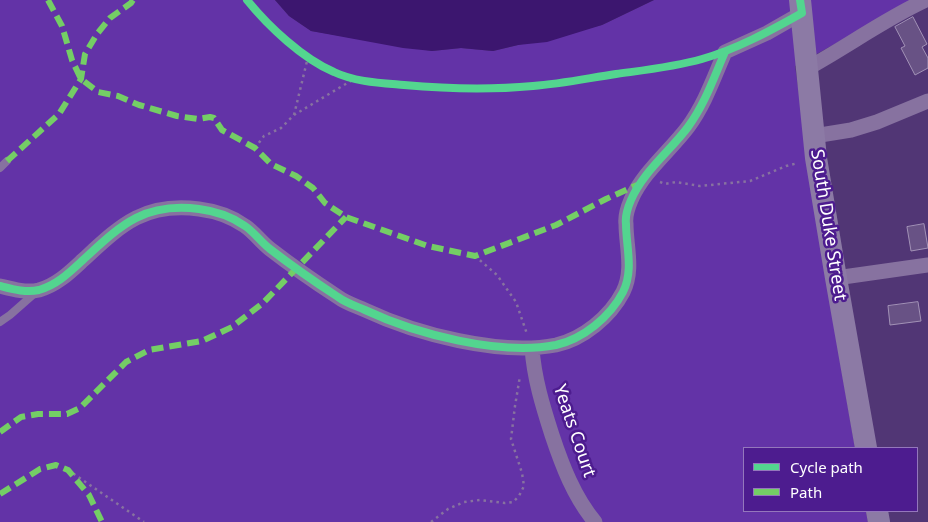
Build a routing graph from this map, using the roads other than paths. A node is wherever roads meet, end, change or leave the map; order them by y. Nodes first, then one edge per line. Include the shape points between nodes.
1 (926, 0) edge
2 (801, 7) edge
3 (808, 68) junction
4 (928, 101) edge
5 (815, 147) junction
6 (6, 161) dead end
7 (0, 168) edge
8 (928, 265) edge
9 (836, 278) junction
10 (0, 286) edge
11 (37, 290) junction
12 (0, 322) edge
13 (532, 348) junction
14 (866, 447) edge
15 (594, 522) edge

1 - 3 street
2 - 3 main road, South Duke Street
2 - 13 street via 767,33 725,52 701,108 640,184 630,201 625,221 630,257 625,288 617,302 582,334 558,344
3 - 5 main road, South Duke Street
4 - 5 street
5 - 9 main road, South Duke Street
6 - 7 lane
8 - 9 street
9 - 14 main road, South Duke Street
10 - 11 street
11 - 12 lane
11 - 13 street via 68,275 127,222 161,209 200,209 219,213 245,226 296,269 341,299 382,318 433,335 472,343
13 - 15 street, Yeats Court via 538,387 560,459 577,496

